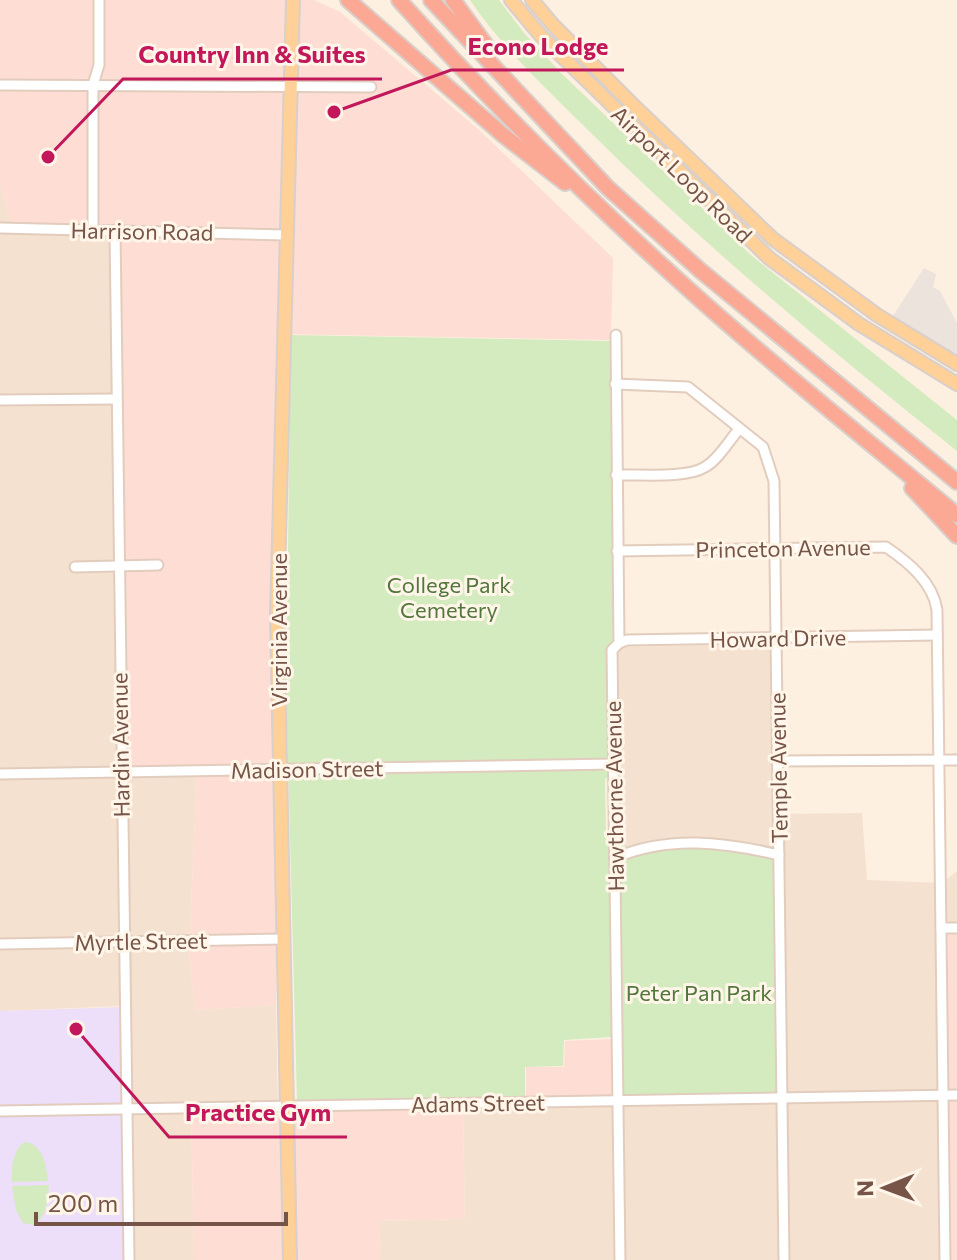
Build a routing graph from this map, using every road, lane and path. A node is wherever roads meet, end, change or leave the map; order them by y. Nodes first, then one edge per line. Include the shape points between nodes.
1 (99, 0) edge
2 (293, 0) edge
3 (348, 0) edge
4 (399, 0) edge
5 (431, 0) edge
6 (453, 0) edge
7 (511, 0) edge
8 (532, 0) edge
9 (0, 85) edge
10 (93, 85) junction
11 (289, 86) junction
12 (371, 87) dead end
13 (608, 188) junction
14 (590, 199) junction
15 (0, 228) edge
16 (93, 230) junction
17 (115, 230) junction
18 (285, 235) junction
19 (616, 335) dead end
20 (957, 364) edge
21 (615, 384) junction
22 (957, 384) edge
23 (116, 399) junction
24 (0, 400) edge
25 (739, 429) junction
26 (898, 468) junction
27 (616, 475) junction
28 (957, 482) edge
29 (957, 515) edge
30 (957, 536) edge
31 (776, 547) junction
32 (617, 551) junction
33 (158, 565) dead end
34 (118, 566) junction
35 (75, 567) dead end
36 (937, 635) junction
37 (776, 638) junction
38 (619, 643) junction
39 (939, 760) junction
40 (957, 760) edge
41 (778, 761) junction
42 (613, 764) junction
43 (279, 769) junction
44 (120, 772) junction
45 (0, 774) edge
46 (779, 855) junction
47 (615, 858) junction
48 (941, 928) junction
49 (957, 928) edge
50 (283, 939) junction
51 (123, 942) junction
52 (0, 944) edge
53 (943, 1095) junction
54 (957, 1095) edge
55 (782, 1098) junction
56 (618, 1100) junction
57 (287, 1107) junction
58 (126, 1109) junction
59 (0, 1111) edge
60 (129, 1260) edge
61 (290, 1260) edge
62 (620, 1260) edge
63 (784, 1260) edge
64 (945, 1260) edge

1 - 10 street via 99,65
2 - 11 main road, Virginia Avenue
3 - 14 highway via 503,135
4 - 14 highway
5 - 13 highway
6 - 13 highway via 513,79 595,162
7 - 22 main road, Airport Loop Road via 541,36 769,258 868,330
8 - 20 main road, Airport Loop Road via 773,239 877,315
9 - 10 street
10 - 11 street
10 - 16 street
11 - 12 street
11 - 18 main road, Virginia Avenue
13 - 28 highway
14 - 26 highway
15 - 16 street, Harrison Road
16 - 17 street, Harrison Road
17 - 18 street, Harrison Road
17 - 23 street, Hardin Avenue
18 - 43 main road, Virginia Avenue
19 - 21 street, Hawthorne Avenue
21 - 25 street, Temple Avenue via 688,387
21 - 27 street, Hawthorne Avenue
23 - 24 street
23 - 34 street, Hardin Avenue
25 - 27 street via 701,469
25 - 31 street, Temple Avenue via 763,447 771,467
26 - 29 highway
26 - 30 highway
27 - 32 street, Hawthorne Avenue
31 - 32 street, Princeton Avenue
31 - 36 street, Princeton Avenue via 886,547 931,588
31 - 37 street, Temple Avenue
32 - 38 street, Hawthorne Avenue
33 - 34 street
34 - 35 street
34 - 44 street, Hardin Avenue
36 - 37 street, Howard Drive
36 - 39 street, Princeton Avenue
37 - 38 street, Howard Drive
37 - 41 street, Temple Avenue
38 - 42 street, Hawthorne Avenue via 612,650
39 - 40 street
39 - 41 street
39 - 48 street, Princeton Avenue
41 - 46 street, Temple Avenue
42 - 43 street, Madison Street
42 - 47 street, Hawthorne Avenue
43 - 44 street, Madison Street
43 - 50 main road, Virginia Avenue
44 - 45 street, Madison Street
44 - 51 street, Hardin Avenue
46 - 47 street via 700,842 650,846
46 - 55 street, Temple Avenue
47 - 56 street, Hawthorne Avenue
48 - 49 street
48 - 53 street, Princeton Avenue
50 - 51 street, Myrtle Street
50 - 57 main road, Virginia Avenue
51 - 52 street, Myrtle Street
51 - 58 street, Hardin Avenue
53 - 54 street, Adams Street
53 - 55 street, Adams Street
53 - 64 street, Princeton Avenue
55 - 56 street, Adams Street
55 - 63 street, Temple Avenue
56 - 57 street, Adams Street
56 - 62 street, Hawthorne Avenue
57 - 58 street, Adams Street
57 - 61 main road, Virginia Avenue
58 - 59 street, Adams Street
58 - 60 street, Hardin Avenue

